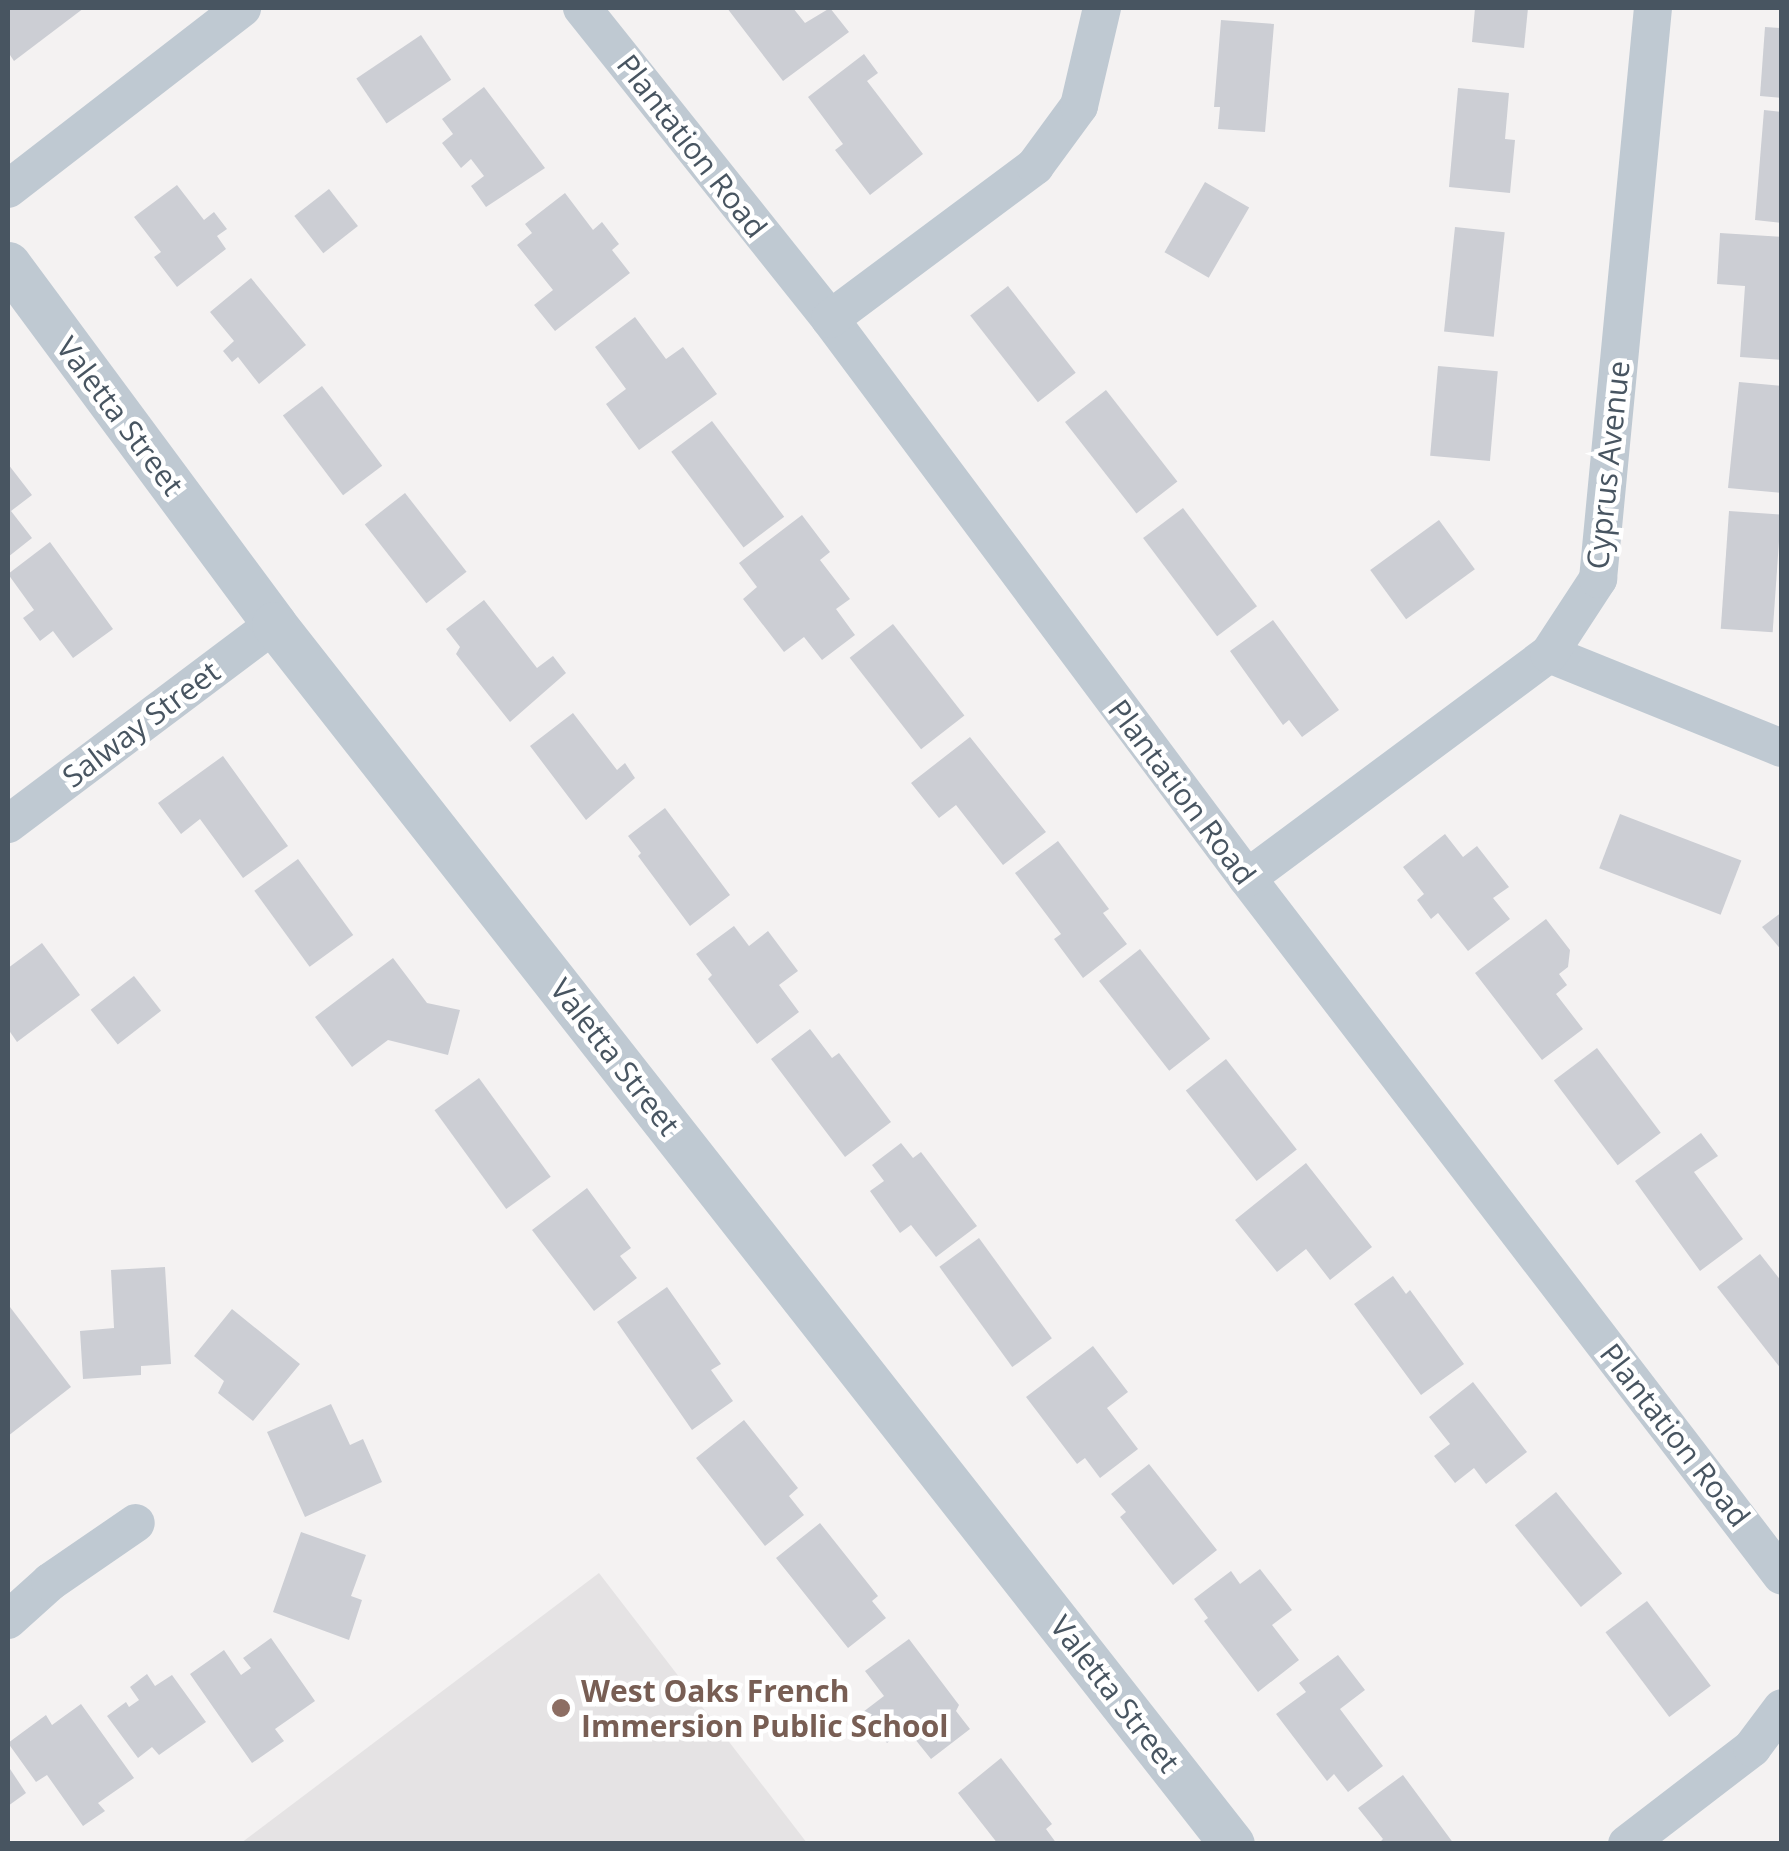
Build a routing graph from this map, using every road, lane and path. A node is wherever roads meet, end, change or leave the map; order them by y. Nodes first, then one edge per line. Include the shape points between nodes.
1 (242, 8) edge
2 (582, 8) edge
3 (1102, 8) edge
4 (1654, 8) edge
5 (8, 189) edge
6 (8, 264) edge
7 (830, 319) junction
8 (274, 624) junction
9 (1550, 654) junction
10 (1782, 748) edge
11 (8, 824) edge
12 (1247, 878) junction
13 (136, 1523) dead end
14 (1782, 1576) edge
15 (8, 1620) edge
16 (1782, 1708) edge
17 (1232, 1844) edge
18 (1627, 1844) edge

1 - 5 street
2 - 7 street, Plantation Road
3 - 7 street via 1079,106 1036,166
4 - 9 street, Cyprus Avenue via 1598,579
6 - 8 street, Valetta Street
7 - 12 street, Plantation Road
8 - 11 street, Salway Street
8 - 17 street, Valetta Street
9 - 10 street
9 - 12 street, Cyprus Avenue
12 - 14 street, Plantation Road
13 - 15 street
16 - 18 street via 1752,1748

